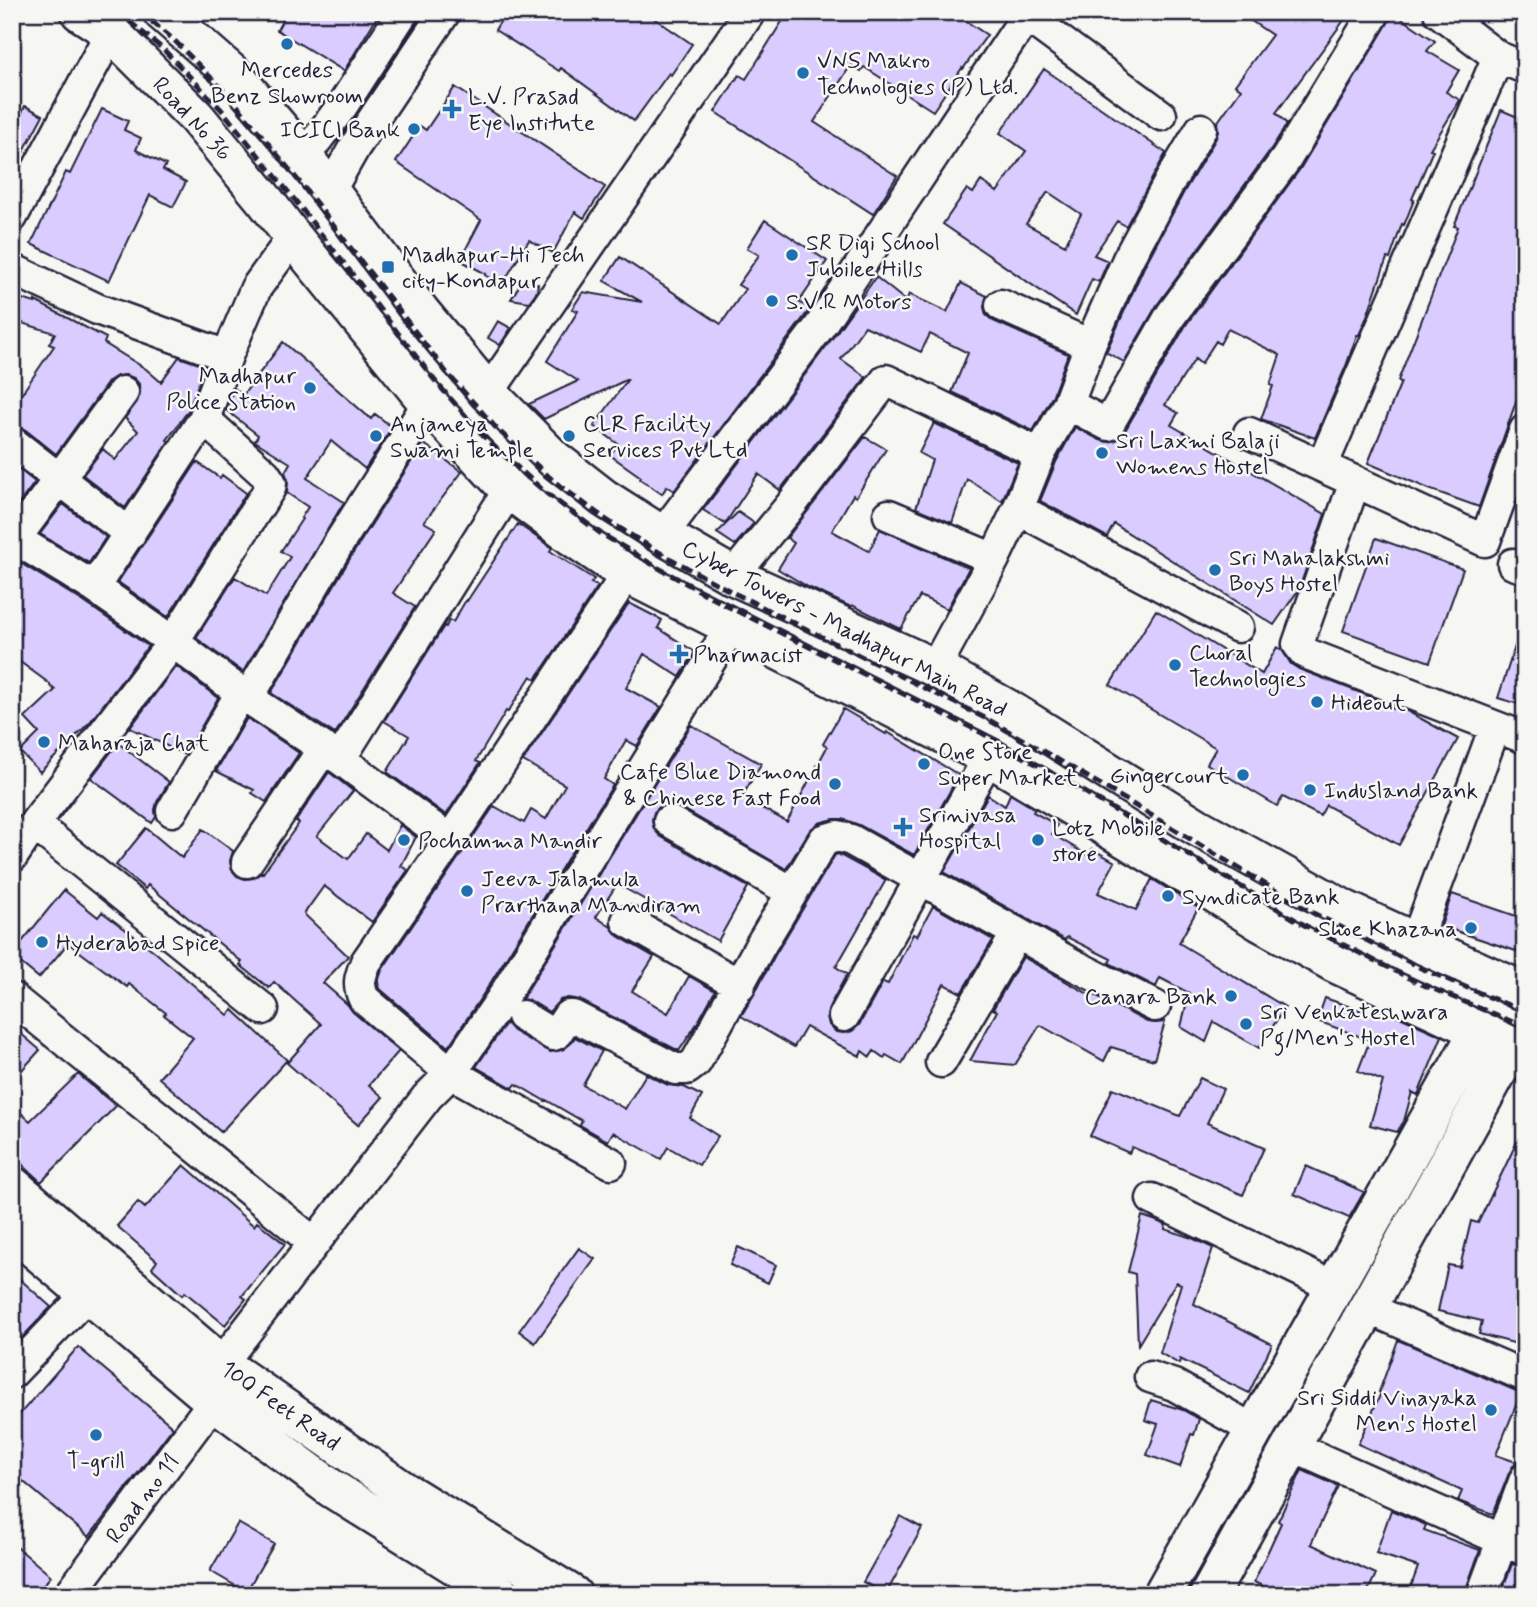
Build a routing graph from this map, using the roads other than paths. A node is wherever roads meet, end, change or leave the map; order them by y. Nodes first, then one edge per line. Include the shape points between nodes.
1 (80, 12) edge
2 (162, 12) edge
3 (403, 12) edge
4 (444, 12) edge
5 (750, 12) edge
6 (1375, 12) edge
7 (1025, 13) edge
8 (1448, 19) edge
9 (111, 32) junction
10 (1511, 62) edge
11 (351, 93) junction
12 (379, 111) junction
13 (1161, 116) dead end
14 (1201, 129) dead end
15 (304, 157) junction
16 (329, 192) junction
17 (12, 217) edge
18 (293, 237) junction
19 (12, 269) edge
20 (1001, 305) dead end
21 (1090, 345) junction
22 (227, 356) junction
23 (123, 392) dead end
24 (488, 393) junction
25 (428, 403) junction
26 (1068, 404) junction
27 (204, 419) junction
28 (1525, 430) edge
29 (1249, 433) dead end
30 (12, 442) edge
31 (1041, 454) junction
32 (1322, 466) junction
33 (59, 479) junction
34 (1355, 481) junction
35 (509, 490) junction
36 (1018, 509) junction
37 (889, 515) dead end
38 (130, 534) junction
39 (662, 535) junction
40 (14, 538) edge
41 (994, 559) junction
42 (627, 574) junction
43 (733, 576) junction
44 (94, 587) junction
45 (731, 627) junction
46 (1238, 627) dead end
47 (173, 642) junction
48 (935, 668) junction
49 (244, 695) junction
50 (1495, 727) junction
51 (1525, 738) edge
52 (332, 753) junction
53 (989, 757) junction
54 (172, 811) dead end
55 (669, 821) dead end
56 (34, 824) junction
57 (450, 840) junction
58 (12, 857) edge
59 (247, 862) dead end
60 (922, 879) junction
61 (792, 892) junction
62 (627, 921) dead end
63 (1017, 933) junction
64 (1416, 941) junction
65 (740, 985) junction
66 (1525, 992) edge
67 (12, 998) edge
68 (1155, 1006) dead end
69 (263, 1009) dead end
70 (522, 1016) dead end
71 (844, 1016) dead end
72 (1479, 1030) junction
73 (1519, 1048) edge
74 (941, 1062) dead end
75 (450, 1073) junction
76 (611, 1163) dead end
77 (12, 1185) edge
78 (1152, 1199) dead end
79 (12, 1230) edge
80 (313, 1242) junction
81 (1334, 1287) junction
82 (88, 1295) junction
83 (1367, 1308) junction
84 (221, 1364) junction
85 (12, 1373) edge
86 (1524, 1374) edge
87 (1150, 1377) dead end
88 (214, 1401) junction
89 (1255, 1430) junction
90 (1291, 1446) junction
91 (1525, 1479) edge
92 (1513, 1545) edge
93 (485, 1590) edge
94 (1219, 1592) edge
95 (69, 1595) edge
96 (573, 1595) edge
97 (1162, 1595) edge
98 (1482, 1595) edge

1 - 9 main road, Road No 36
2 - 15 main road via 234,75
3 - 11 street
4 - 12 street
5 - 24 street
6 - 26 street via 1286,159 1171,315 1108,425
7 - 13 street
7 - 39 street via 820,326
8 - 10 street
9 - 17 street
9 - 18 main road, Road No 36 via 196,117
10 - 32 street
11 - 12 street
11 - 15 street
12 - 16 street
14 - 21 street via 1128,259
15 - 16 main road, Cyber Towers - Madhapur Main Road
16 - 24 main road, Cyber Towers - Madhapur Main Road
18 - 22 street via 256,288
18 - 25 main road
19 - 22 street via 97,309
20 - 21 street
21 - 26 street
22 - 27 street
23 - 33 street
24 - 39 main road, Cyber Towers - Madhapur Main Road via 554,458 604,498
25 - 35 main road
25 - 49 street
26 - 31 street
27 - 38 street
27 - 47 street via 271,483
28 - 34 street via 1485,541
29 - 32 street
30 - 33 street
31 - 36 street
31 - 43 street via 886,380
32 - 34 street
33 - 38 street
33 - 40 street
34 - 50 street via 1298,644 1306,653
35 - 42 main road
35 - 52 street
36 - 41 street
36 - 46 street
37 - 41 street
38 - 44 street
39 - 43 main road, Cyber Towers - Madhapur Main Road
40 - 44 street
41 - 48 street
42 - 45 main road
42 - 57 street
43 - 48 main road, Cyber Towers - Madhapur Main Road
44 - 47 street
45 - 53 main road
45 - 75 street via 501,1000
47 - 49 street
47 - 56 street
48 - 64 main road, Cyber Towers - Madhapur Main Road via 1198,827 1344,909
49 - 52 street
49 - 54 street
50 - 51 street
50 - 64 street
52 - 57 street
52 - 59 street
53 - 60 street
53 - 72 main road via 1260,922 1336,964
55 - 61 street
56 - 58 street
56 - 69 street
57 - 75 street via 366,962 359,981 363,999
60 - 61 street via 838,836 824,840
60 - 63 street
60 - 71 street
61 - 65 street
62 - 65 street
63 - 68 street
63 - 74 street
64 - 66 main road, Cyber Towers - Madhapur Main Road
65 - 70 street via 687,1069 675,1069 573,1016 552,1035
67 - 80 street
72 - 73 main road
72 - 81 main road
73 - 83 main road
75 - 76 street
75 - 80 street
77 - 84 main road, 100 Feet Road
78 - 81 street
79 - 82 main road, 100 Feet Road
80 - 84 street
81 - 89 main road
82 - 85 street
82 - 88 main road, 100 Feet Road
83 - 86 street
83 - 90 main road
84 - 96 main road, 100 Feet Road via 404,1491
87 - 89 street via 1174,1385
88 - 93 main road, 100 Feet Road via 331,1489
88 - 95 street, Road no 11
89 - 97 main road
90 - 92 street
90 - 94 main road
91 - 92 street
92 - 98 street

